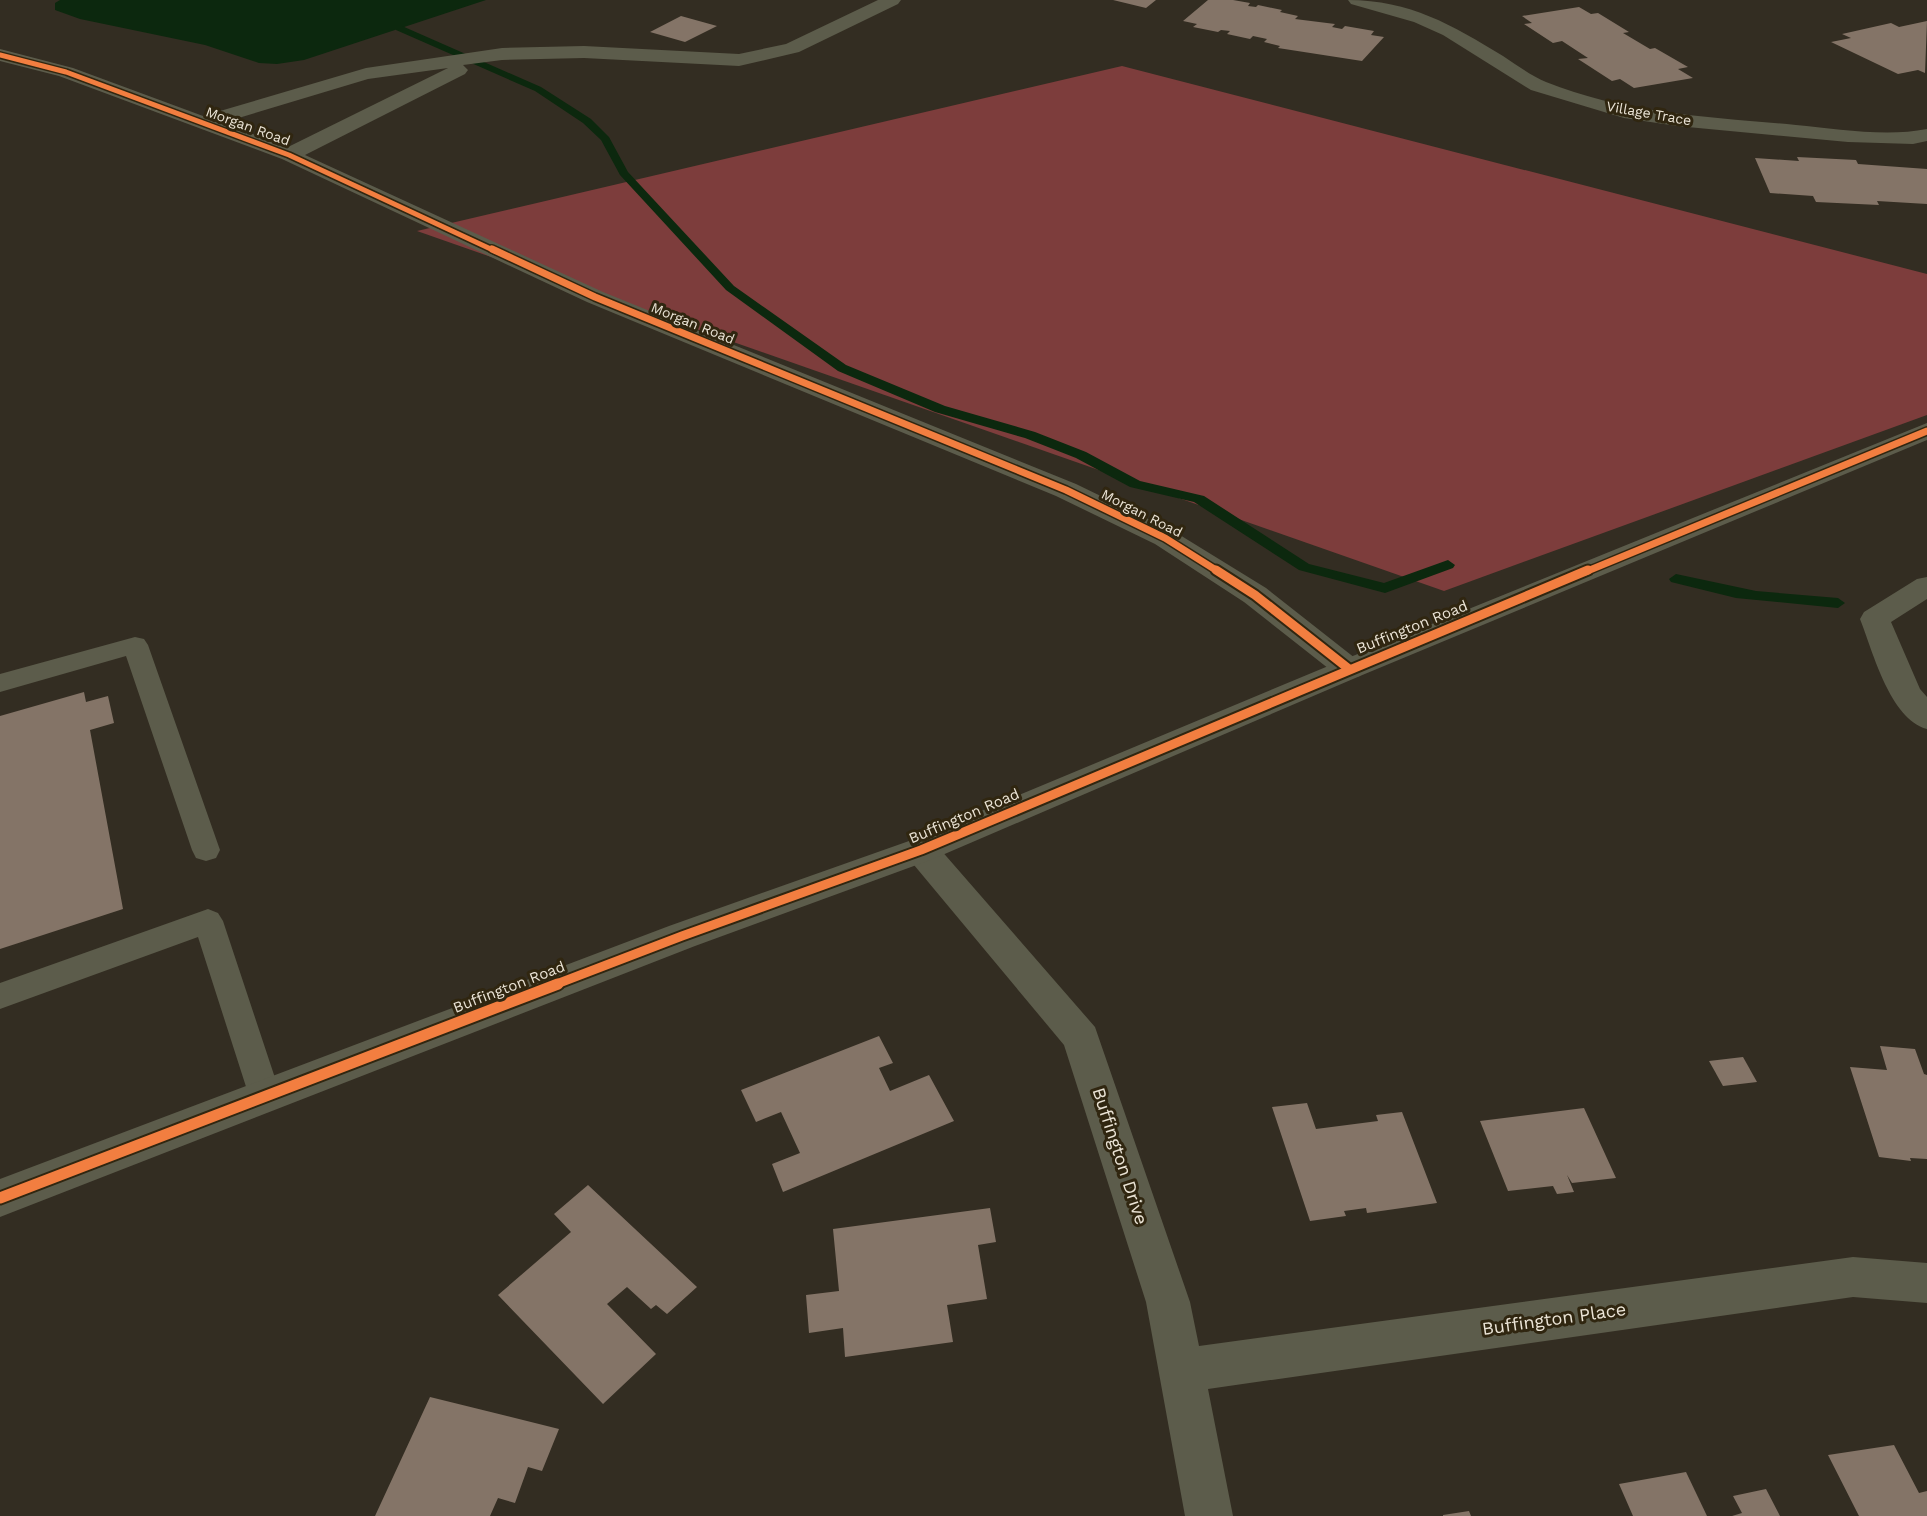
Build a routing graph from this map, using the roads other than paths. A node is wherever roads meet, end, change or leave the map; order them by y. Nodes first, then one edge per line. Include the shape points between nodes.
1 (892, 0) edge
2 (1357, 0) edge
3 (502, 54) junction
4 (0, 55) edge
5 (201, 123) junction
6 (1927, 135) edge
7 (289, 155) junction
8 (1927, 431) edge
9 (1927, 586) edge
10 (1349, 669) junction
11 (0, 683) edge
12 (1927, 718) edge
13 (206, 850) dead end
14 (921, 850) junction
15 (0, 996) edge
16 (266, 1096) junction
17 (0, 1198) edge
18 (1927, 1284) edge
19 (1181, 1371) junction
20 (1209, 1516) edge

1 - 3 street via 792,48 739,60 584,52
2 - 6 street, Village Trace via 1420,18 1449,31 1538,86 1624,112 1848,136
3 - 5 street via 366,74
3 - 7 street via 445,76
4 - 5 street, Morgan Road via 66,72
5 - 7 street, Morgan Road
7 - 10 street, Morgan Road via 596,297 1066,490 1165,538 1255,595
8 - 10 street, Buffington Road
9 - 12 street via 1875,619 1906,694
10 - 14 street, Buffington Road
11 - 13 lane via 135,645
14 - 16 street, Buffington Road via 682,936
14 - 19 street, Buffington Drive via 1082,1038 1168,1302
15 - 16 lane via 208,921
16 - 17 street, Buffington Road
18 - 19 street, Buffington Place via 1853,1277
19 - 20 street, Buffington Drive

